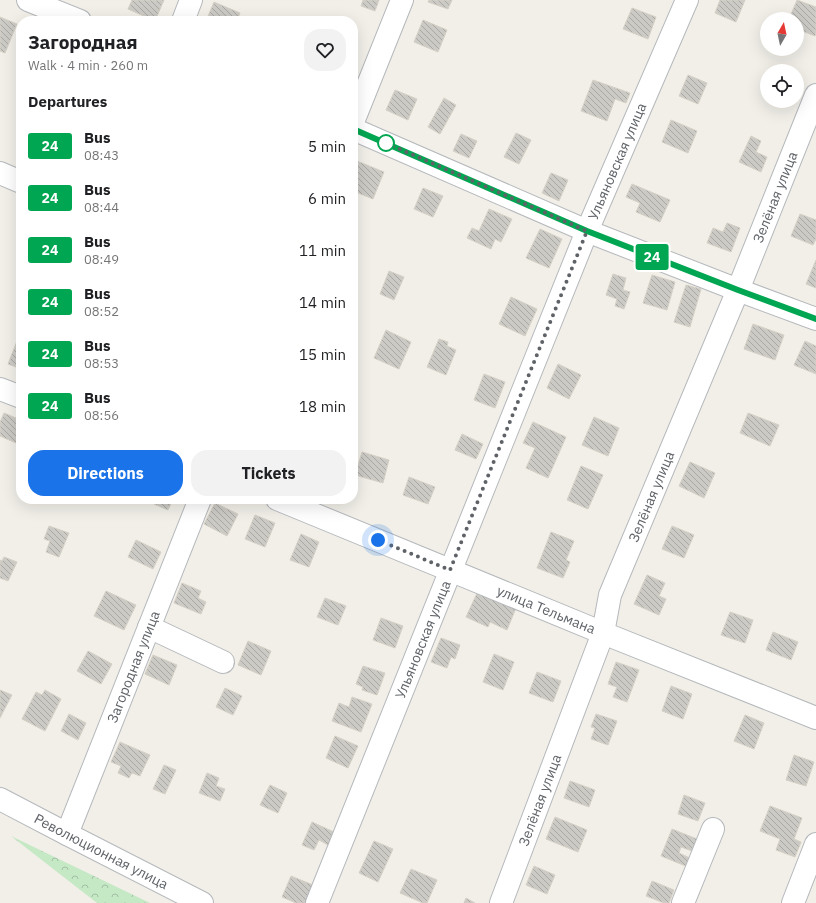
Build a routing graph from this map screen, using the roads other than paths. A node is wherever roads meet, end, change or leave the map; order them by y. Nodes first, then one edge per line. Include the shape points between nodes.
1 (28, 0) edge
2 (191, 0) edge
3 (402, 0) edge
4 (687, 0) edge
5 (68, 16) edge
6 (185, 16) edge
7 (816, 95) edge
8 (358, 110) edge
9 (358, 131) edge
10 (0, 174) edge
11 (16, 180) edge
12 (587, 231) junction
13 (738, 290) junction
14 (816, 319) edge
15 (0, 389) edge
16 (16, 395) edge
17 (198, 504) edge
18 (289, 504) edge
19 (450, 570) junction
20 (149, 627) junction
21 (603, 633) junction
22 (223, 662) dead end
23 (816, 718) edge
24 (0, 799) edge
25 (713, 829) dead end
26 (66, 834) junction
27 (816, 844) edge
28 (202, 903) edge
29 (317, 903) edge
30 (501, 903) edge
31 (683, 903) edge
32 (793, 903) edge

1 - 5 street
2 - 6 street
3 - 8 street
4 - 12 street, Ульяновская улица
7 - 13 street, Зелёная улица
9 - 12 street
10 - 11 street
12 - 13 street
12 - 19 street, Ульяновская улица
13 - 14 street
13 - 21 street, Зелёная улица via 610,595
15 - 16 street
17 - 20 street, Загородная улица
18 - 19 street, улица Тельмана
19 - 21 street, улица Тельмана
19 - 29 street, Ульяновская улица
20 - 22 street
20 - 26 street, Загородная улица
21 - 23 street, улица Тельмана
21 - 30 street, Зелёная улица
24 - 26 street, Революционная улица
25 - 31 street
26 - 28 street, Революционная улица
27 - 32 street

